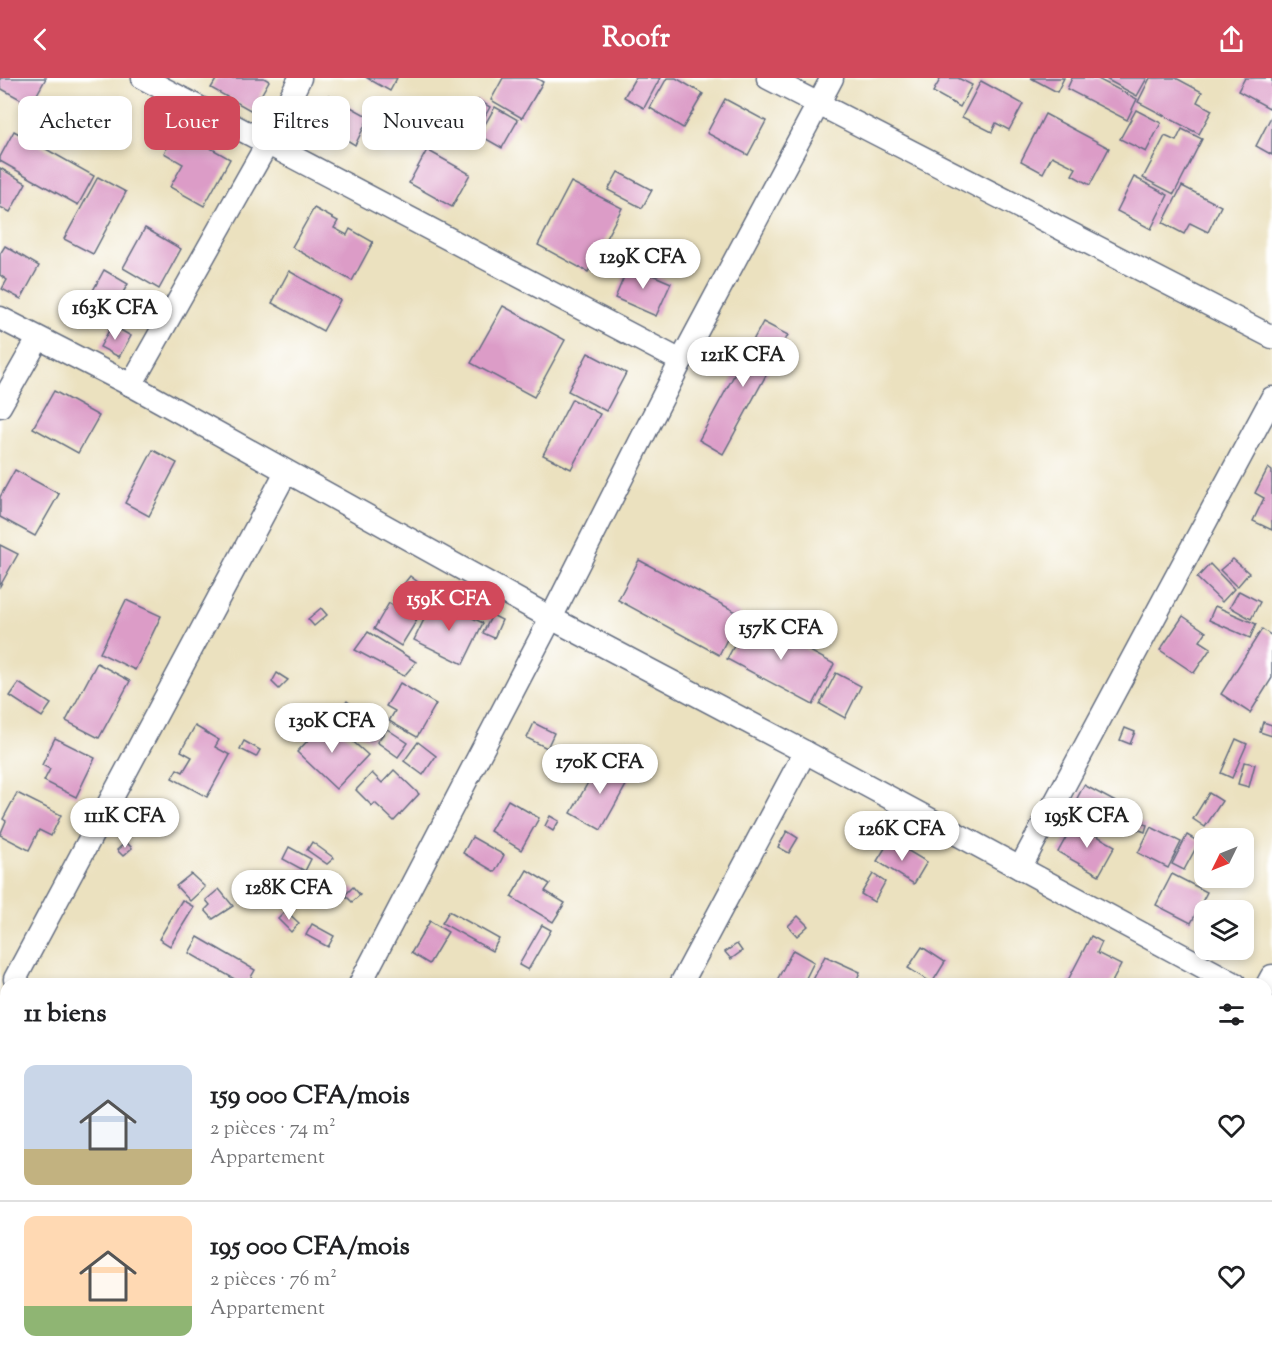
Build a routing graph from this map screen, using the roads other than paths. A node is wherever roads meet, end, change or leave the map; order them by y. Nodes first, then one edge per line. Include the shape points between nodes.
1 (143, 78) edge
2 (300, 78) edge
3 (768, 78) edge
4 (832, 78) edge
5 (291, 96) edge
6 (817, 103) junction
7 (252, 136) edge
8 (264, 150) edge
9 (278, 150) edge
10 (0, 318) edge
11 (1272, 338) edge
12 (38, 339) junction
13 (681, 361) junction
14 (131, 386) junction
15 (1272, 398) edge
16 (0, 406) edge
17 (286, 472) junction
18 (551, 618) junction
19 (805, 752) junction
20 (1020, 868) junction
21 (13, 978) edge
22 (363, 978) edge
23 (684, 978) edge
24 (1224, 978) edge

1 - 7 street
2 - 5 street
3 - 6 street
4 - 6 street
6 - 11 street
6 - 13 street
8 - 14 street
9 - 13 street
10 - 12 street
12 - 14 street
12 - 16 street
13 - 18 street
14 - 17 street
15 - 20 street
17 - 18 street
17 - 21 street
18 - 19 street
18 - 22 street
19 - 20 street
19 - 23 street
20 - 24 street

